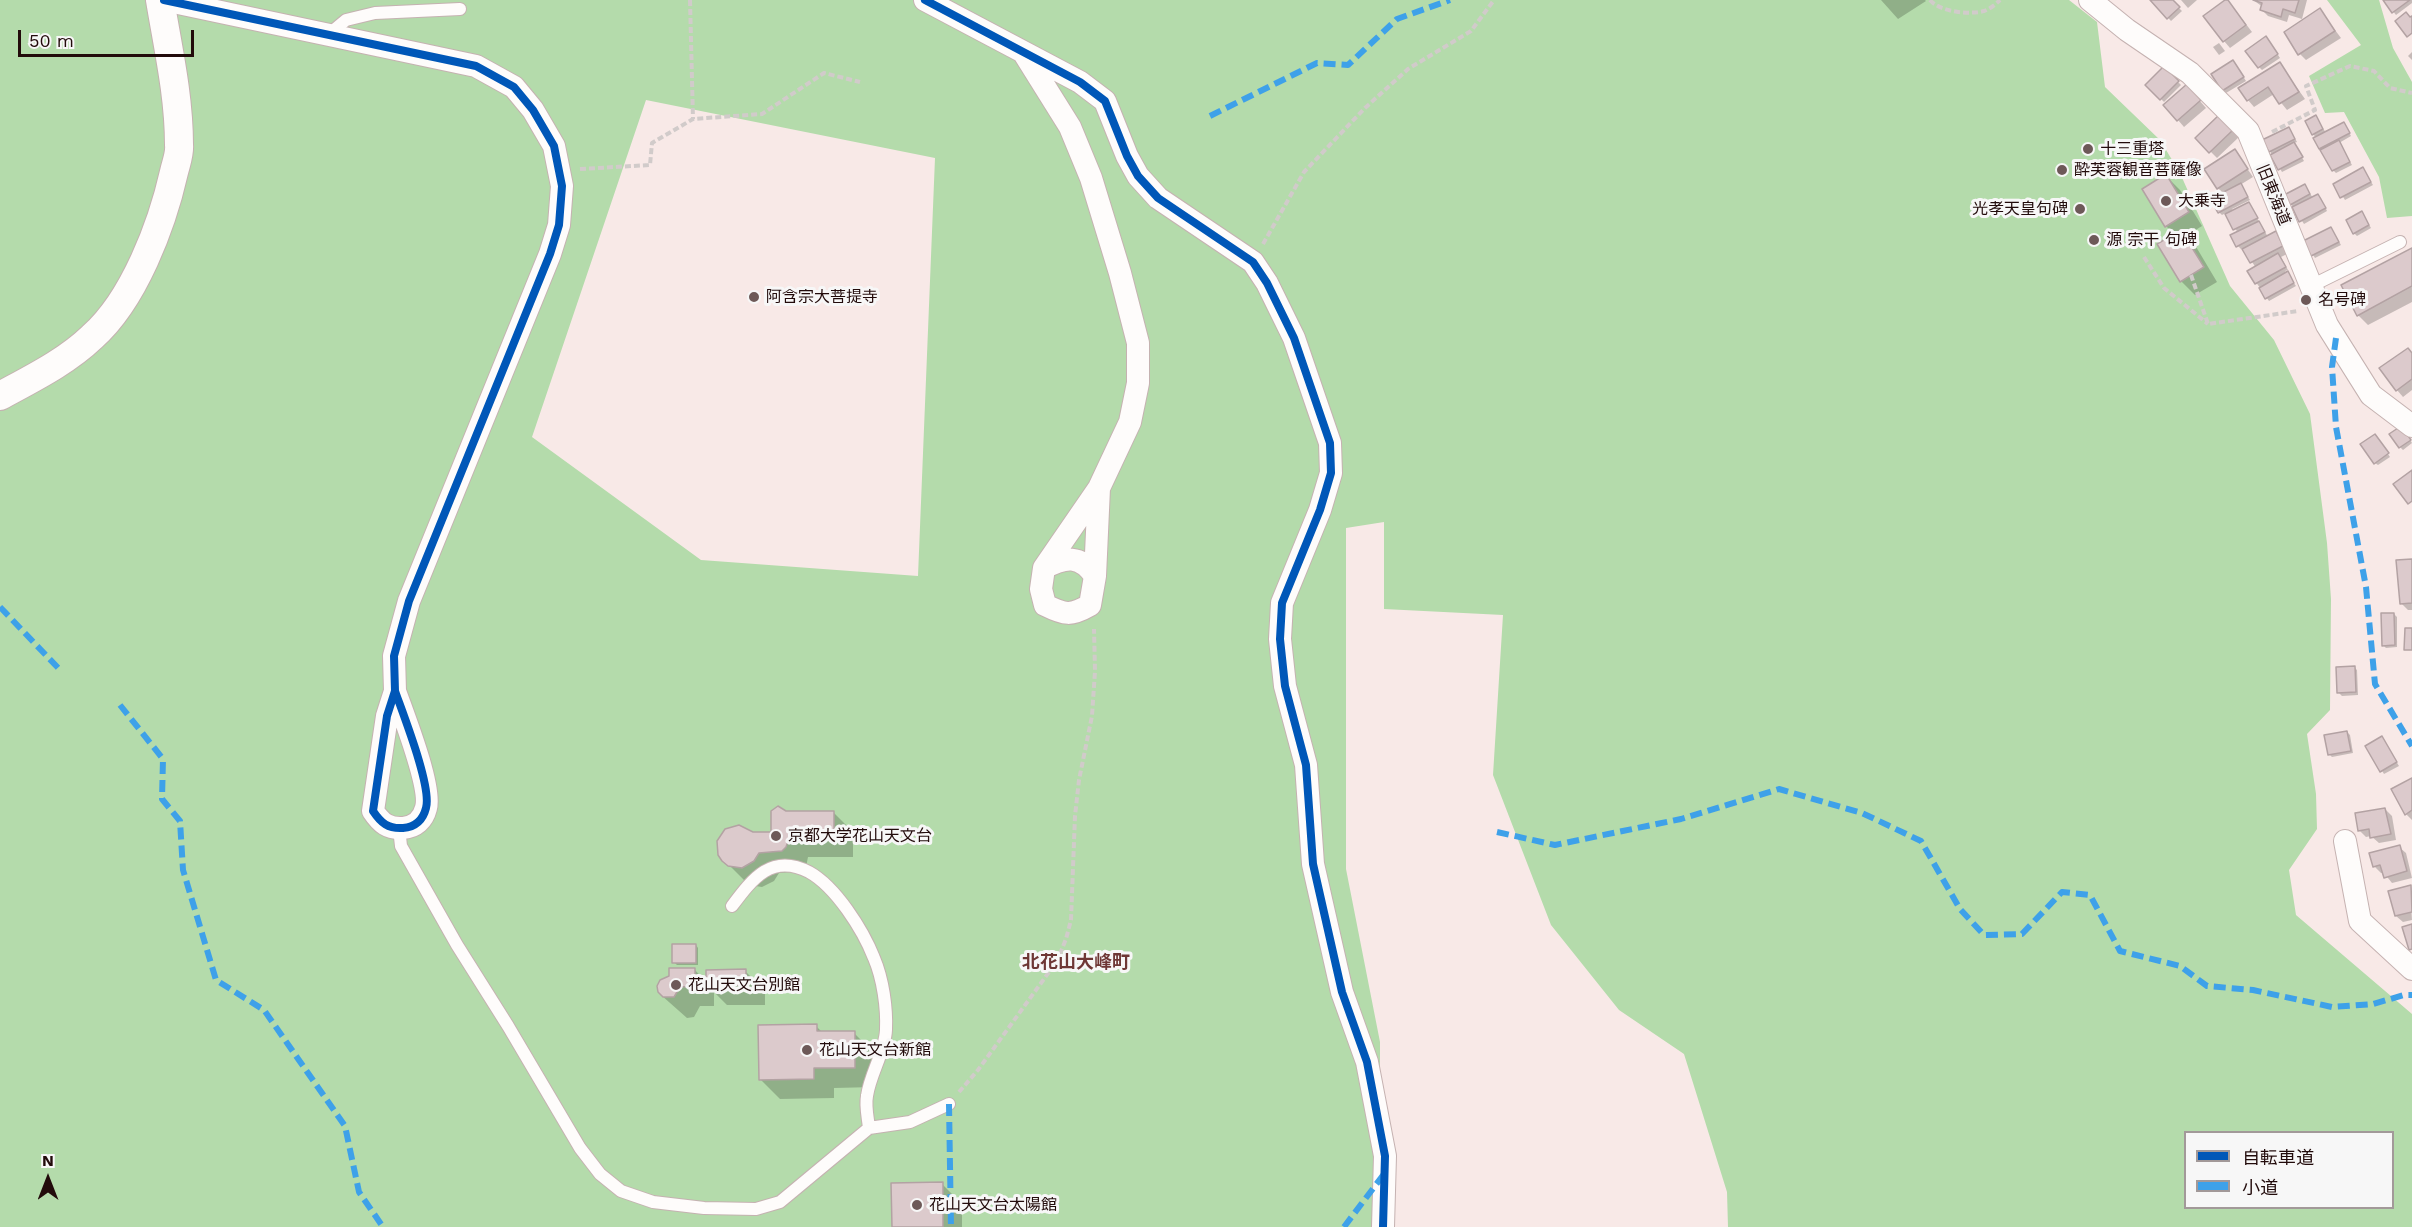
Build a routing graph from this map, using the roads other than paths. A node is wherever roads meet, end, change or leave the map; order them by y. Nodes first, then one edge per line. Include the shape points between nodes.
1 (162, 0) edge
2 (925, 0) edge
3 (2090, 0) edge
4 (460, 9) dead end
5 (328, 35) junction
6 (1024, 54) junction
7 (2400, 242) dead end
8 (2314, 294) junction
9 (0, 396) edge
10 (2412, 426) edge
11 (1099, 488) junction
12 (1044, 568) junction
13 (1095, 576) junction
14 (394, 691) junction
15 (399, 828) junction
16 (2345, 841) dead end
17 (732, 906) dead end
18 (2412, 969) edge
19 (949, 1104) road end
20 (868, 1128) junction
21 (1383, 1227) edge

1 - 5 street
1 - 9 street via 180,148 167,204 147,254 119,305 93,337
2 - 6 street
3 - 8 street, 旧東海道 via 2190,73 2248,131
4 - 5 lane via 375,13 346,20
5 - 14 street via 476,66 514,87 554,146 561,186 559,225 550,254 419,573 394,656
6 - 11 street via 1070,127 1090,178 1137,343 1138,383 1130,422
6 - 21 street via 1080,82 1105,101 1127,156 1138,176 1158,198 1253,262 1294,338 1330,443 1331,473 1282,603 1280,639 1285,686 1306,765 1313,864 1342,992 1367,1062 1385,1156
7 - 8 lane
8 - 10 street, 旧東海道 via 2327,325 2371,395
11 - 12 street
11 - 13 street
12 - 13 street via 1061,559 1076,560 1088,566
12 - 13 street via 1041,589 1045,606 1061,613 1076,613 1090,605
14 - 15 street via 373,811 381,822
14 - 15 street via 420,765 427,806 420,820 411,827
15 - 20 lane via 406,856 580,1148 600,1174 621,1191 653,1202 756,1209 780,1202
16 - 18 street via 2360,921
17 - 20 lane via 753,878 774,866 798,867 820,878 844,904 875,959 884,994 886,1032 866,1097
19 - 20 lane via 910,1122

